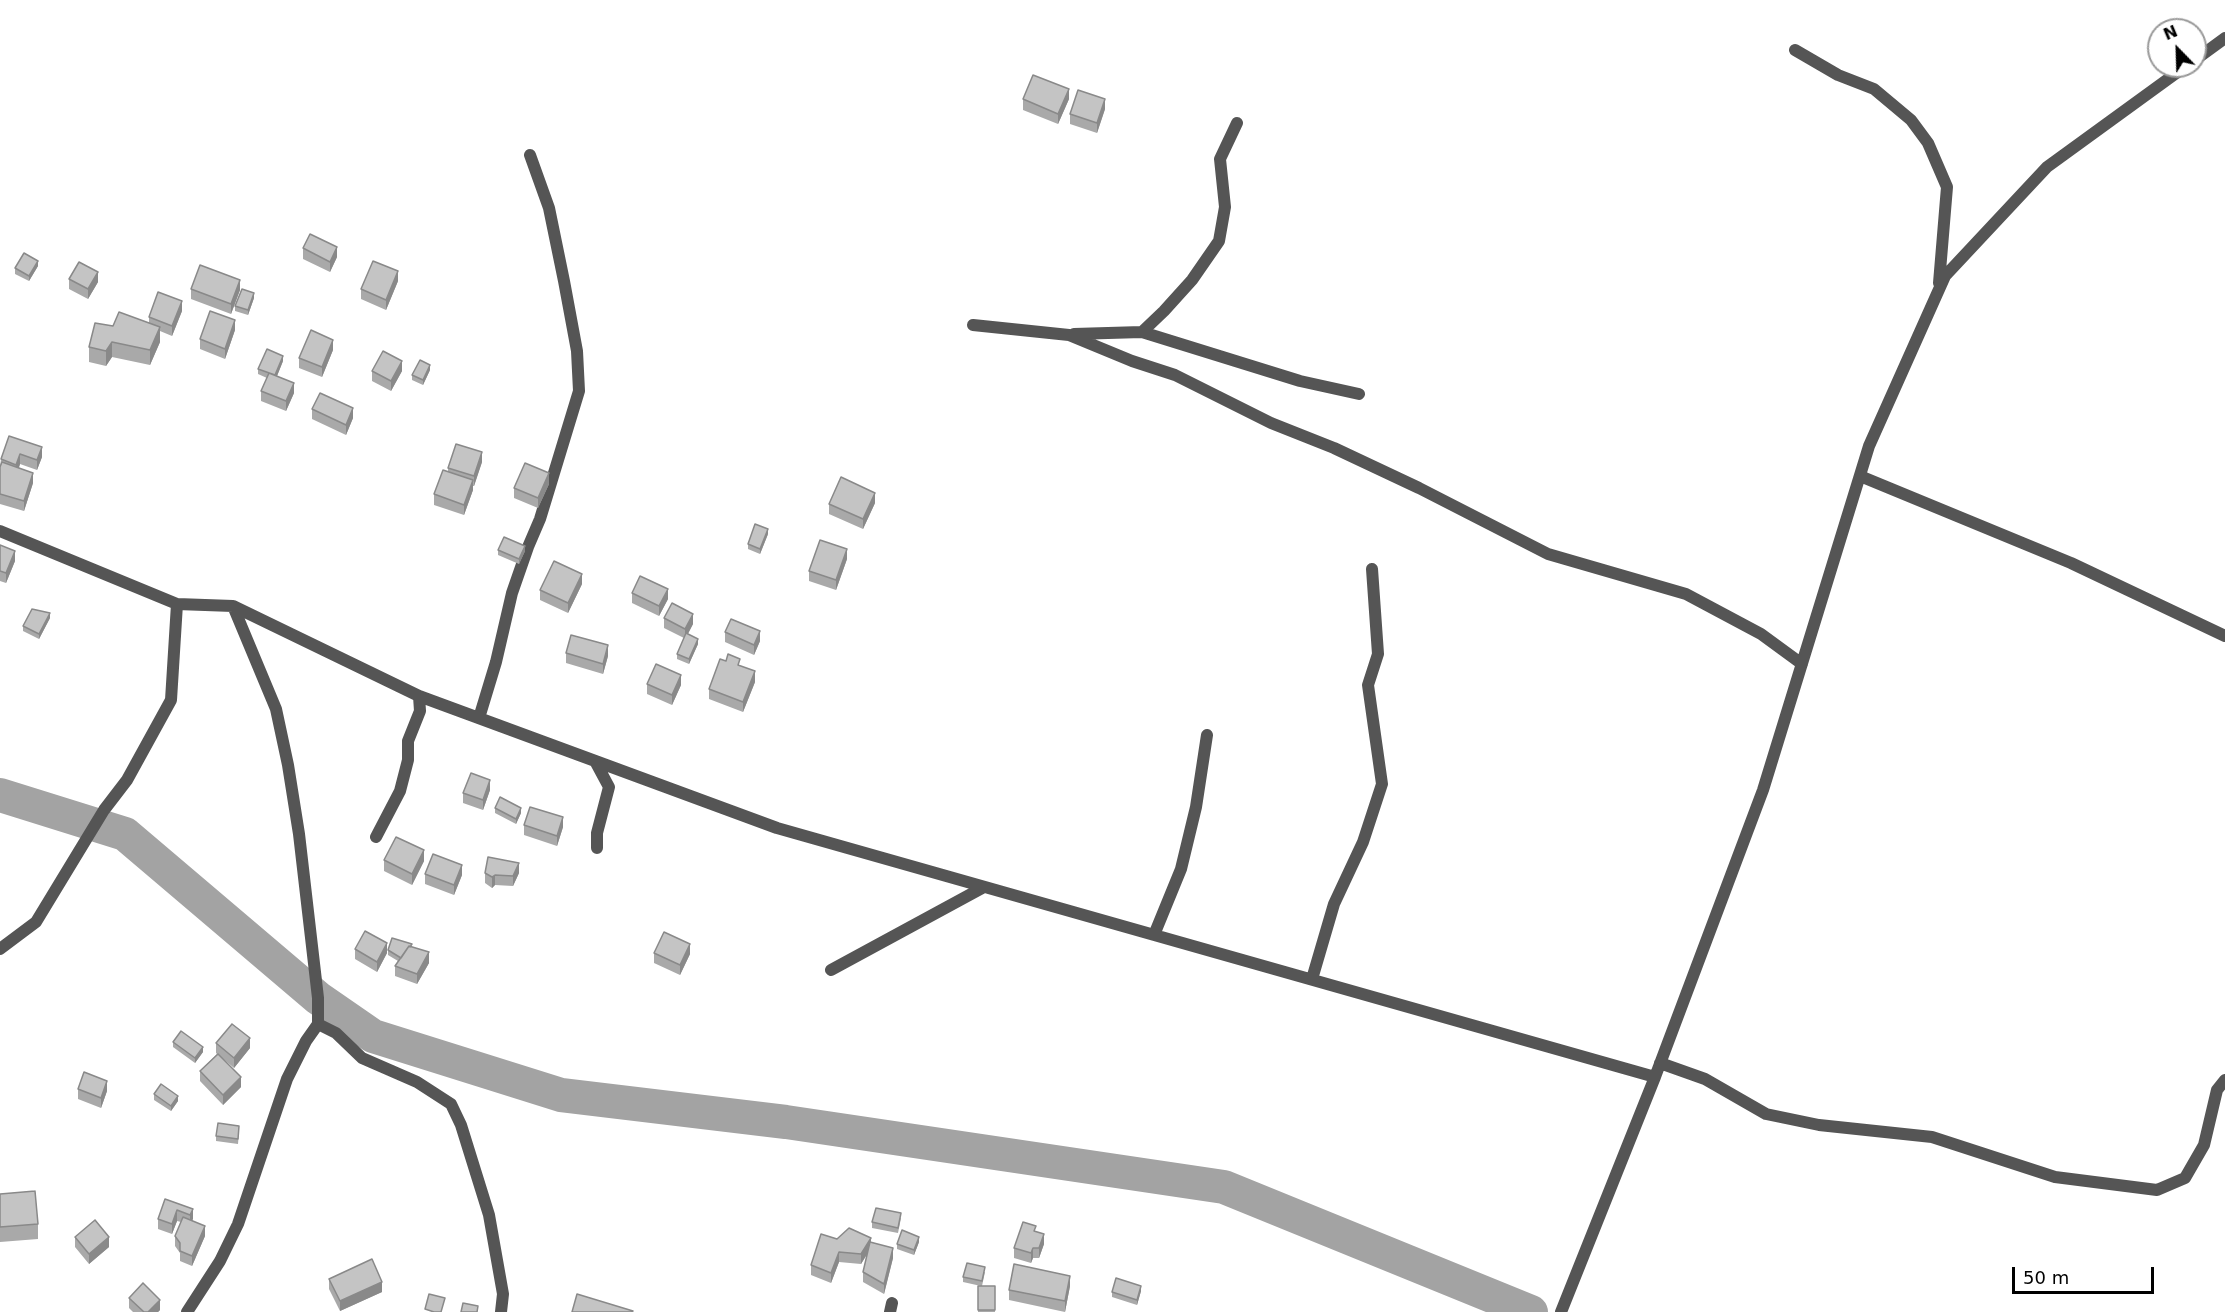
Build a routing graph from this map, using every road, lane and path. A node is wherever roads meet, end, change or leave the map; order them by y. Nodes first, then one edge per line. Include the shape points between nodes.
1 (2225, 38) edge
2 (1795, 50) dead end
3 (2207, 51) edge
4 (2169, 78) edge
5 (1237, 123) dead end
6 (530, 155) dead end
7 (1939, 291) junction
8 (973, 325) dead end
9 (1142, 332) junction
10 (1069, 334) junction
11 (1359, 394) dead end
12 (1860, 476) junction
13 (0, 531) edge
14 (1372, 570) dead end
15 (177, 604) junction
16 (233, 606) junction
17 (2225, 636) edge
18 (1802, 664) junction
19 (419, 696) junction
20 (479, 718) junction
21 (1208, 735) dead end
22 (595, 761) junction
23 (376, 837) dead end
24 (597, 848) dead end
25 (984, 886) junction
26 (1154, 935) junction
27 (0, 949) edge
28 (831, 970) dead end
29 (1312, 979) junction
30 (318, 1024) junction
31 (1660, 1063) junction
32 (1655, 1077) junction
33 (2225, 1080) edge
34 (187, 1312) edge
35 (501, 1312) edge
36 (1561, 1312) edge

1 - 3 street
2 - 7 street via 1838,75 1874,89 1911,120 1928,143 1947,187
4 - 7 street via 2047,167 1945,276
5 - 9 street via 1220,159 1225,207 1219,241 1192,280
6 - 20 street via 549,208 562,270 577,351 579,391 540,519 512,593
7 - 12 street via 1869,446
8 - 10 street
9 - 10 street
9 - 11 street via 1300,381
10 - 18 street via 1132,362 1175,375 1271,423 1334,448 1548,554 1686,594 1761,634
12 - 17 street via 2071,563
12 - 18 street
13 - 15 street
14 - 29 street via 1378,654 1368,685 1383,784 1363,842 1334,904
15 - 16 street
15 - 27 street via 171,700 127,780 104,810 36,922
16 - 19 street
16 - 30 street via 276,709 288,765
18 - 31 street via 1763,790
19 - 20 street
19 - 23 street via 420,711 408,741 408,760 400,791
20 - 22 street
21 - 26 street via 1181,868
22 - 24 street via 609,788
22 - 25 street via 777,828
25 - 26 street
25 - 28 street
26 - 29 street
29 - 32 street
30 - 34 street via 287,1079 238,1224
30 - 35 street via 336,1033 362,1058 417,1082 451,1104 489,1215 503,1294
31 - 32 street
31 - 33 street via 1705,1079 1766,1114 1819,1125 1932,1137 2055,1178 2157,1190 2185,1178 2204,1145 2217,1090
32 - 36 street

